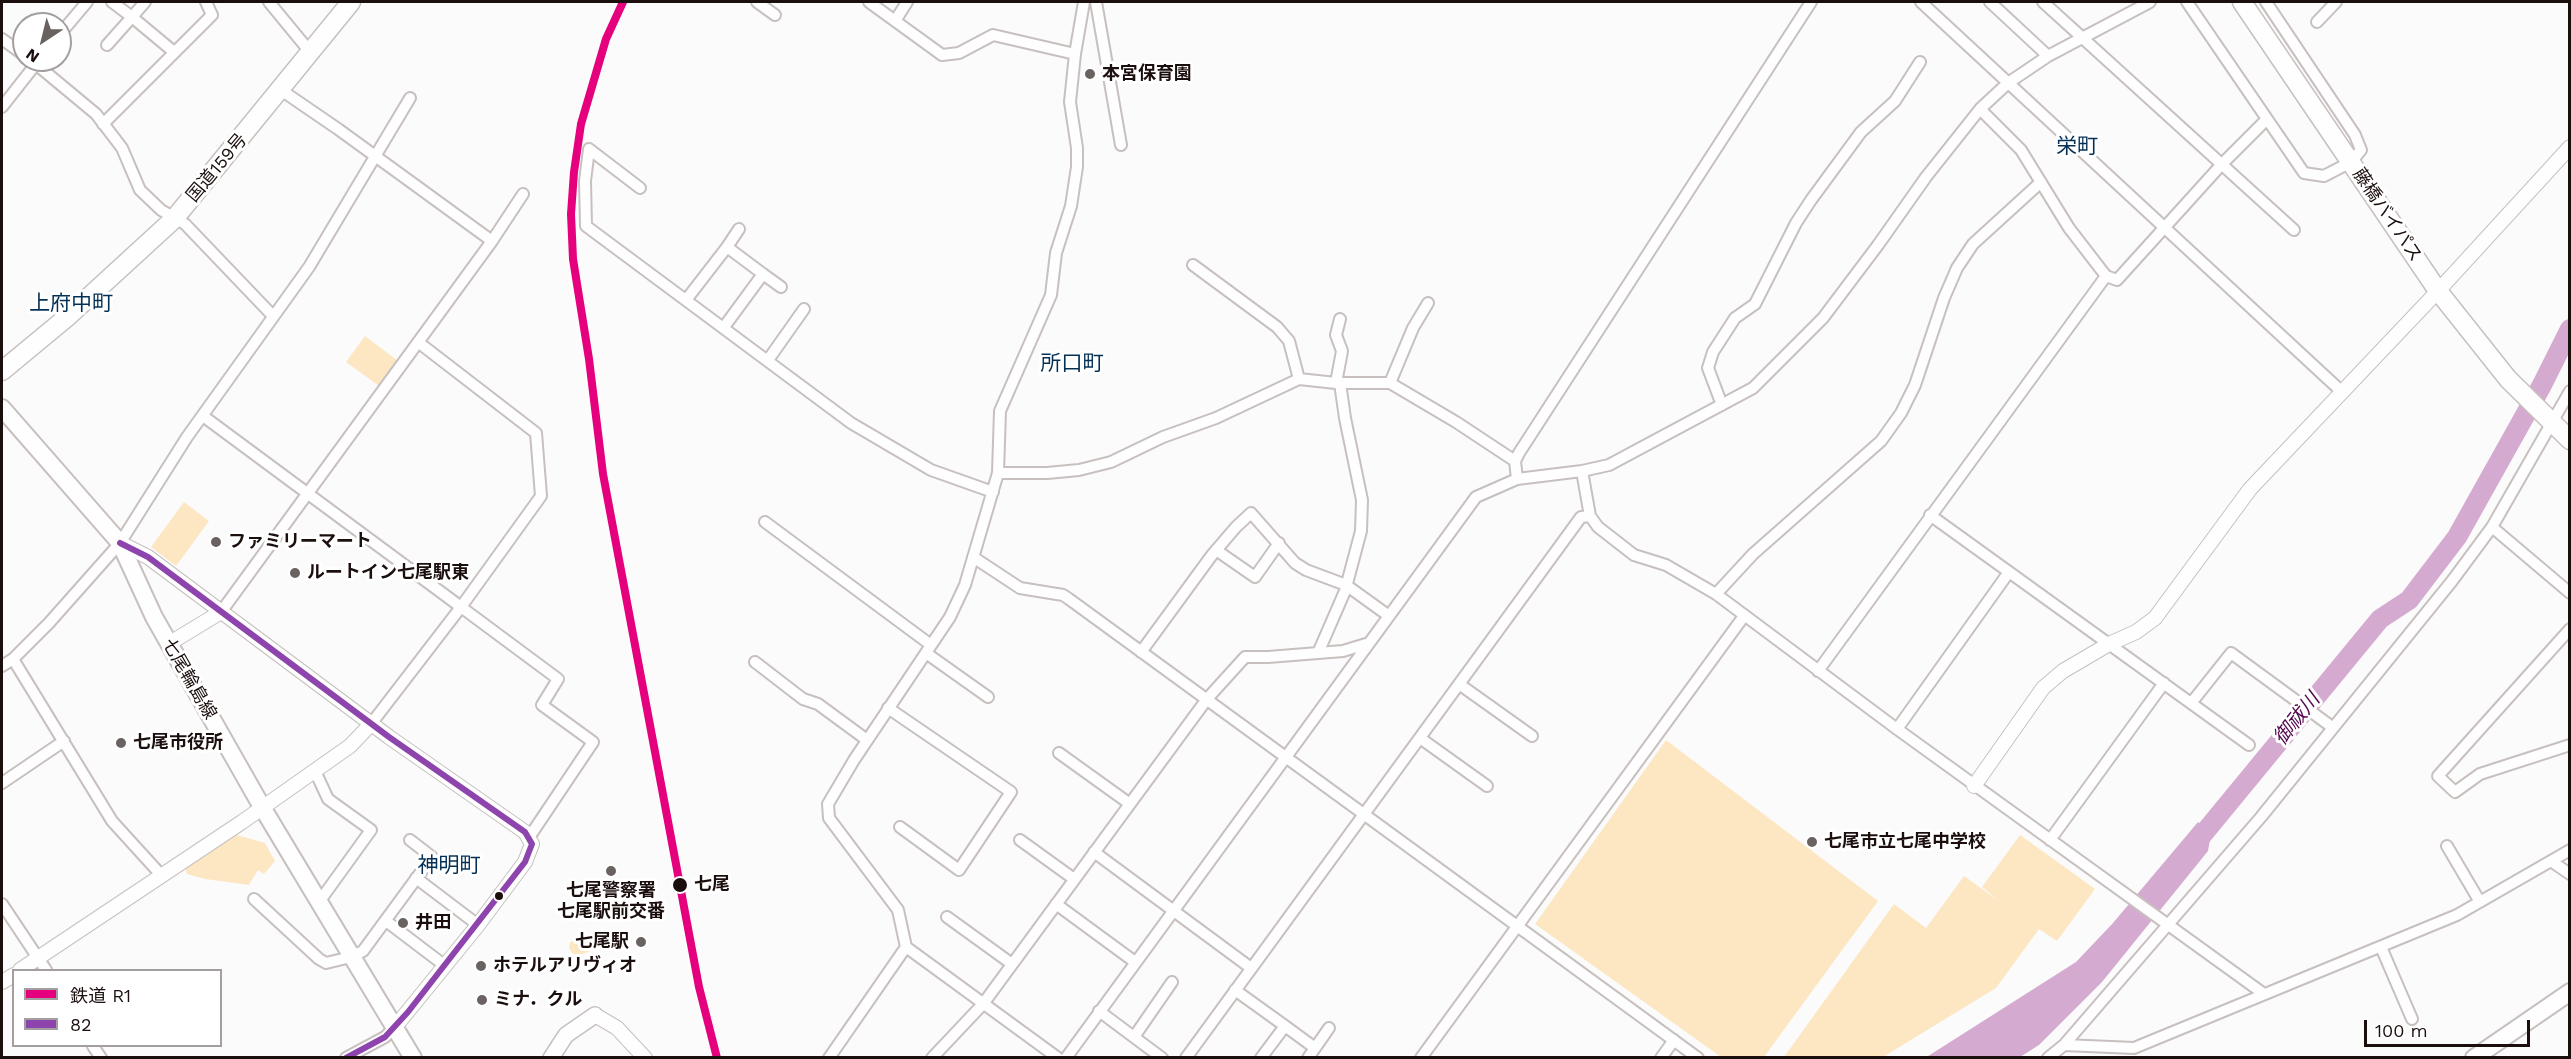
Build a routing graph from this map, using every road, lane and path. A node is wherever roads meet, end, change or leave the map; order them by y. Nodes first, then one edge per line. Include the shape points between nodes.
1 (87, 2) edge
2 (112, 2) edge
3 (145, 2) edge
4 (206, 2) edge
5 (269, 2) edge
6 (351, 2) edge
7 (757, 2) edge
8 (869, 2) edge
9 (907, 2) edge
10 (1084, 2) edge
11 (1096, 2) edge
12 (1811, 2) edge
13 (1921, 2) edge
14 (1990, 2) edge
15 (2043, 2) edge
16 (2150, 2) edge
17 (2187, 2) edge
18 (2242, 2) edge
19 (2266, 2) edge
20 (2336, 2) edge
21 (775, 15) dead end
22 (132, 17) junction
23 (72, 20) edge
24 (895, 21) junction
25 (2317, 22) dead end
26 (2082, 37) junction
27 (107, 45) dead end
28 (174, 52) junction
29 (311, 53) junction
30 (1075, 54) junction
31 (2048, 56) junction
32 (1920, 62) dead end
33 (27, 72) edge
34 (48, 72) edge
35 (2008, 83) junction
36 (281, 90) junction
37 (410, 98) dead end
38 (2, 107) edge
39 (1980, 109) junction
40 (2266, 120) junction
41 (104, 124) junction
42 (1121, 145) dead end
43 (2570, 147) edge
44 (375, 155) junction
45 (2351, 162) junction
46 (2222, 164) junction
47 (2041, 182) junction
48 (640, 188) dead end
49 (523, 194) dead end
50 (174, 219) junction
51 (2164, 228) junction
52 (739, 229) dead end
53 (2294, 230) dead end
54 (492, 241) junction
55 (726, 247) junction
56 (1193, 265) dead end
57 (763, 274) junction
58 (2106, 276) junction
59 (781, 287) dead end
60 (2438, 291) junction
61 (687, 300) junction
62 (1428, 303) dead end
63 (804, 309) dead end
64 (273, 316) junction
65 (1340, 320) dead end
66 (724, 327) junction
67 (418, 342) junction
68 (768, 360) junction
69 (2, 371) edge
70 (1299, 379) junction
71 (1338, 383) junction
72 (1389, 383) junction
73 (2341, 391) junction
74 (2570, 391) edge
75 (1722, 405) junction
76 (2, 408) edge
77 (203, 417) junction
78 (2549, 422) junction
79 (2570, 440) edge
80 (1515, 461) junction
81 (1582, 471) junction
82 (998, 472) junction
83 (1517, 479) junction
84 (993, 492) junction
85 (308, 494) junction
86 (1930, 514) junction
87 (1590, 516) junction
88 (765, 522) dead end
89 (2492, 527) junction
90 (120, 543) junction
91 (1279, 543) junction
92 (1216, 550) junction
93 (973, 557) junction
94 (2009, 572) junction
95 (1346, 585) junction
96 (2570, 593) edge
97 (1716, 594) junction
98 (461, 606) junction
99 (220, 612) junction
100 (1389, 616) junction
101 (1744, 616) junction
102 (2570, 629) edge
103 (170, 644) junction
104 (1366, 644) junction
105 (2109, 644) junction
106 (928, 649) junction
107 (1141, 652) junction
108 (1318, 653) junction
109 (13, 659) junction
110 (755, 662) dead end
111 (2, 666) edge
112 (1818, 671) junction
113 (2164, 682) junction
114 (1459, 684) junction
115 (988, 697) dead end
116 (1207, 699) junction
117 (2192, 702) junction
118 (888, 708) junction
119 (371, 724) junction
120 (2332, 727) junction
121 (1897, 729) junction
122 (1532, 736) dead end
123 (1420, 738) junction
124 (867, 740) junction
125 (64, 741) junction
126 (2249, 745) dead end
127 (2570, 745) edge
128 (1059, 753) dead end
129 (1284, 757) junction
130 (315, 771) junction
131 (2, 783) edge
132 (1488, 786) dead end
133 (1974, 786) junction
134 (1130, 804) junction
135 (262, 807) junction
136 (1364, 815) junction
137 (900, 827) dead end
138 (525, 832) junction
139 (410, 840) dead end
140 (1020, 840) dead end
141 (2050, 840) junction
142 (2447, 846) dead end
143 (2570, 850) edge
144 (1094, 852) junction
145 (2551, 861) junction
146 (2570, 874) edge
147 (162, 876) junction
148 (416, 878) junction
149 (1074, 879) junction
150 (254, 899) dead end
151 (319, 902) junction
152 (2480, 902) junction
153 (2, 904) edge
154 (1056, 904) junction
155 (1173, 909) junction
156 (947, 917) dead end
157 (386, 921) junction
158 (2166, 921) junction
159 (478, 925) junction
160 (1517, 926) junction
161 (906, 947) junction
162 (2381, 947) junction
163 (351, 957) junction
164 (1135, 962) junction
165 (1012, 964) junction
166 (42, 965) edge
167 (444, 965) junction
168 (1251, 968) junction
169 (24, 969) edge
170 (1172, 982) dead end
171 (1235, 990) junction
172 (2570, 992) edge
173 (2265, 994) junction
174 (983, 1004) junction
175 (1099, 1011) junction
176 (595, 1015) joint
177 (2412, 1019) dead end
178 (1285, 1026) junction
179 (395, 1027) junction
180 (1329, 1028) dead end
181 (1134, 1037) junction
182 (1674, 1040) junction
183 (2061, 1047) junction
184 (1311, 1053) edge
185 (346, 1058) edge
186 (413, 1058) edge
187 (551, 1058) edge
188 (645, 1058) edge
189 (829, 1058) edge
190 (932, 1058) edge
191 (1058, 1058) edge
192 (1066, 1058) edge
193 (1162, 1058) edge
194 (1186, 1058) edge
195 (1261, 1058) edge
196 (1421, 1058) edge
197 (1661, 1058) edge
198 (1698, 1058) edge
199 (2048, 1058) edge
200 (2474, 1058) edge

1 - 23 street
2 - 22 street
3 - 22 street
4 - 28 street via 212,15
5 - 29 street
6 - 29 highway, 国道159号
7 - 21 street
8 - 24 street
9 - 24 street
10 - 30 street
11 - 42 street
12 - 80 street
13 - 35 street
14 - 31 street
15 - 26 street
16 - 26 street
17 - 40 street
18 - 45 highway, 藤橋バイパス
19 - 45 street via 2355,135 2361,150
20 - 25 street
22 - 27 street
22 - 28 street
24 - 30 street via 942,55 959,53 993,35
26 - 31 street
26 - 46 street
28 - 41 street
29 - 36 highway, 国道159号
30 - 82 street via 1070,102 1077,167 1071,206 1056,253 1051,295 1000,411
31 - 35 street
32 - 75 street via 1895,101 1861,132 1811,200 1755,304 1736,318 1713,352 1708,368
33 - 38 street
34 - 41 street
35 - 39 street
35 - 51 street
36 - 44 street
36 - 50 highway, 国道159号
37 - 44 street
39 - 47 street via 2020,150
39 - 75 street via 1822,318 1753,388
40 - 45 street via 2304,173 2324,176
40 - 46 street
41 - 50 street via 122,148 140,190
43 - 60 street
44 - 54 street
44 - 64 street via 309,267
45 - 60 highway, 藤橋バイパス
46 - 51 street
46 - 53 street
47 - 58 street via 2069,228
47 - 97 street via 1973,244 1957,268 1915,385 1881,441 1753,554
48 - 61 street via 590,149 585,226
49 - 54 street
50 - 64 street via 185,224
50 - 69 highway, 国道159号
51 - 58 street via 2117,280
51 - 73 street
52 - 55 street
54 - 67 street
55 - 57 street
55 - 61 street
56 - 70 street via 1277,327 1289,341
57 - 59 street
57 - 66 street
58 - 86 street
60 - 73 street
60 - 78 highway, 藤橋バイパス via 2508,379
61 - 66 street
62 - 72 street
63 - 68 street
64 - 77 street
65 - 71 street via 1336,335 1342,351
66 - 68 street
67 - 85 street
67 - 98 street via 536,433 541,496
68 - 84 street via 851,423 894,449 931,470
70 - 71 street
70 - 82 street via 1111,462 1047,473
71 - 72 street
71 - 95 street via 1362,500 1361,531
72 - 80 street
73 - 105 street via 2250,489 2155,618
74 - 78 street
75 - 81 street via 1609,465
76 - 90 main road, 七尾輪島線
77 - 85 street
77 - 90 street
78 - 79 highway, 藤橋バイパス
78 - 89 street
80 - 83 street
81 - 83 street
81 - 87 street
82 - 84 street
83 - 100 street via 1476,497
84 - 93 street
85 - 98 street
85 - 99 street
86 - 94 street
86 - 112 street
87 - 97 street via 1634,555 1666,565
87 - 114 street via 1581,517
88 - 106 street
89 - 96 street
89 - 120 street
90 - 99 street via 148,557
90 - 103 main road, 七尾輪島線
90 - 109 street
91 - 92 street via 1255,578
91 - 92 street via 1251,513
91 - 95 street via 1306,570
92 - 107 street
93 - 106 street via 950,617
93 - 107 street via 1020,588 1063,595
94 - 105 street
94 - 121 street
95 - 100 street
95 - 108 street
97 - 101 street
98 - 119 street
98 - 138 street via 558,679 542,705 593,742 532,833
99 - 103 street
99 - 119 street
100 - 104 street
101 - 112 street
101 - 160 street
102 - 127 street via 2438,776 2455,792 2480,774
103 - 135 main road, 七尾輪島線
104 - 108 street
104 - 129 street
105 - 113 street
105 - 133 street via 2043,687
106 - 115 street
106 - 118 street
107 - 116 street
108 - 116 street via 1245,657
109 - 111 street
109 - 125 street
110 - 124 street
112 - 121 street
113 - 117 street
113 - 141 street
114 - 122 street
114 - 123 street
116 - 129 street
116 - 134 street
117 - 120 street via 2231,653
117 - 126 street
118 - 124 street
118 - 137 street via 1011,792 958,870
119 - 130 street via 350,746
119 - 138 street
120 - 158 street via 2261,818
121 - 133 street
123 - 132 street
123 - 136 street
124 - 161 street via 833,792 828,804 829,818 898,910
125 - 131 street
125 - 147 street via 112,821
128 - 134 street
129 - 136 street
129 - 155 street
130 - 135 street
130 - 151 street via 328,799 371,830
133 - 141 street
134 - 144 street
135 - 147 street
135 - 151 main road, 七尾輪島線
136 - 160 street
136 - 168 street
138 - 159 street via 532,844 525,862
139 - 148 street via 432,857
140 - 149 street
141 - 158 street
142 - 152 street
143 - 145 street
144 - 149 street
144 - 155 street
145 - 146 street
145 - 152 street
147 - 166 street
148 - 157 street
148 - 159 street
149 - 154 street
150 - 163 street via 319,959 326,963
151 - 163 main road, 七尾輪島線
152 - 162 street
153 - 166 street
154 - 164 street
154 - 165 street
155 - 164 street
155 - 168 street
156 - 165 street
157 - 163 street via 363,951
157 - 167 street
158 - 173 street
158 - 183 street
159 - 167 street
160 - 182 street
160 - 196 street
161 - 174 street
161 - 189 street
162 - 173 street
162 - 177 street
163 - 179 main road, 七尾輪島線
164 - 175 street
165 - 174 street
166 - 169 street
167 - 179 street
168 - 171 street
170 - 181 street
171 - 178 street
171 - 194 street
172 - 200 main road
173 - 183 street via 2134,1048
174 - 190 street
174 - 191 street
175 - 181 street
175 - 192 street
176 - 187 main road via 566,1035
176 - 188 street via 617,1028
178 - 184 street
178 - 195 street
179 - 185 street via 385,1037
179 - 186 main road, 七尾輪島線
180 - 184 street
181 - 193 street
182 - 197 street
182 - 198 street
183 - 199 street

